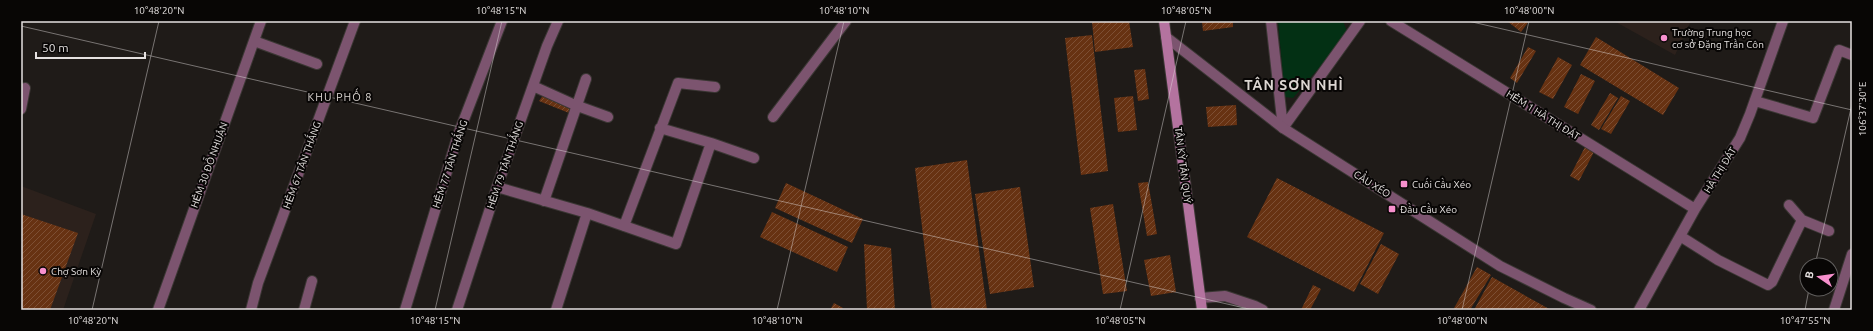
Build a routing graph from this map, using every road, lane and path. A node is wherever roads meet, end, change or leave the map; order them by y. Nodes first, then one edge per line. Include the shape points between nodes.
1 (261, 21) edge
2 (354, 21) edge
3 (502, 21) edge
4 (558, 21) edge
5 (846, 21) edge
6 (1164, 21) edge
7 (1271, 21) edge
8 (1360, 21) edge
9 (1391, 21) edge
10 (1783, 21) edge
11 (1166, 37) junction
12 (254, 42) junction
13 (1852, 55) edge
14 (317, 64) dead end
15 (586, 79) dead end
16 (533, 86) junction
17 (715, 87) dead end
18 (25, 88) dead end
19 (1755, 101) junction
20 (575, 105) junction
21 (21, 109) edge
22 (608, 116) dead end
23 (773, 117) dead end
24 (660, 128) junction
25 (1283, 128) junction
26 (711, 143) junction
27 (754, 158) dead end
28 (497, 187) junction
29 (544, 200) junction
30 (1789, 205) dead end
31 (1695, 209) junction
32 (586, 213) junction
33 (1802, 220) junction
34 (624, 226) junction
35 (1829, 231) dead end
36 (1680, 236) junction
37 (1852, 254) edge
38 (312, 281) dead end
39 (1200, 298) junction
40 (158, 310) edge
41 (251, 310) edge
42 (304, 310) edge
43 (406, 310) edge
44 (457, 310) edge
45 (556, 310) edge
46 (1202, 310) edge
47 (1263, 310) edge
48 (1591, 310) edge
49 (1639, 310) edge
50 (1834, 310) edge

1 - 12 street, HẺM 30 ĐỖ NHUẬN
2 - 41 street, HẺM 67 TÂN THẮNG via 258,283
3 - 43 street, HẺM 77 TÂN THẮNG via 458,135
4 - 16 street, HẺM 79 TÂN THẮNG
5 - 23 street
6 - 11 main road, TÂN KỲ TÂN QUÝ
7 - 25 street
8 - 25 street
9 - 31 street, HẺM 1 HÀ THỊ ĐÁT
10 - 19 street, HÀ THỊ ĐÁT
11 - 25 street, CẦU XÉO
11 - 39 main road, TÂN KỲ TÂN QUÝ
12 - 14 street
12 - 40 street, HẺM 30 ĐỖ NHUẬN
13 - 19 street via 1839,50 1813,118
15 - 20 street
16 - 20 street
16 - 28 street, HẺM 79 TÂN THẮNG
17 - 24 street via 678,84
18 - 21 street
19 - 31 street, HÀ THỊ ĐÁT via 1736,145
20 - 22 street
20 - 29 street
24 - 26 street
24 - 34 street
25 - 48 street, CẦU XÉO via 1500,266
26 - 27 street
26 - 34 street via 676,244
28 - 29 street
28 - 44 street, HẺM 79 TÂN THẮNG
29 - 32 street
30 - 33 street
31 - 36 street, HÀ THỊ ĐÁT
32 - 34 street
32 - 45 street
33 - 35 street
33 - 36 street via 1772,282 1768,285 1718,260
36 - 49 street, HÀ THỊ ĐÁT
37 - 50 street
38 - 42 street
39 - 46 main road, TÂN KỲ TÂN QUÝ
39 - 47 street via 1225,296

